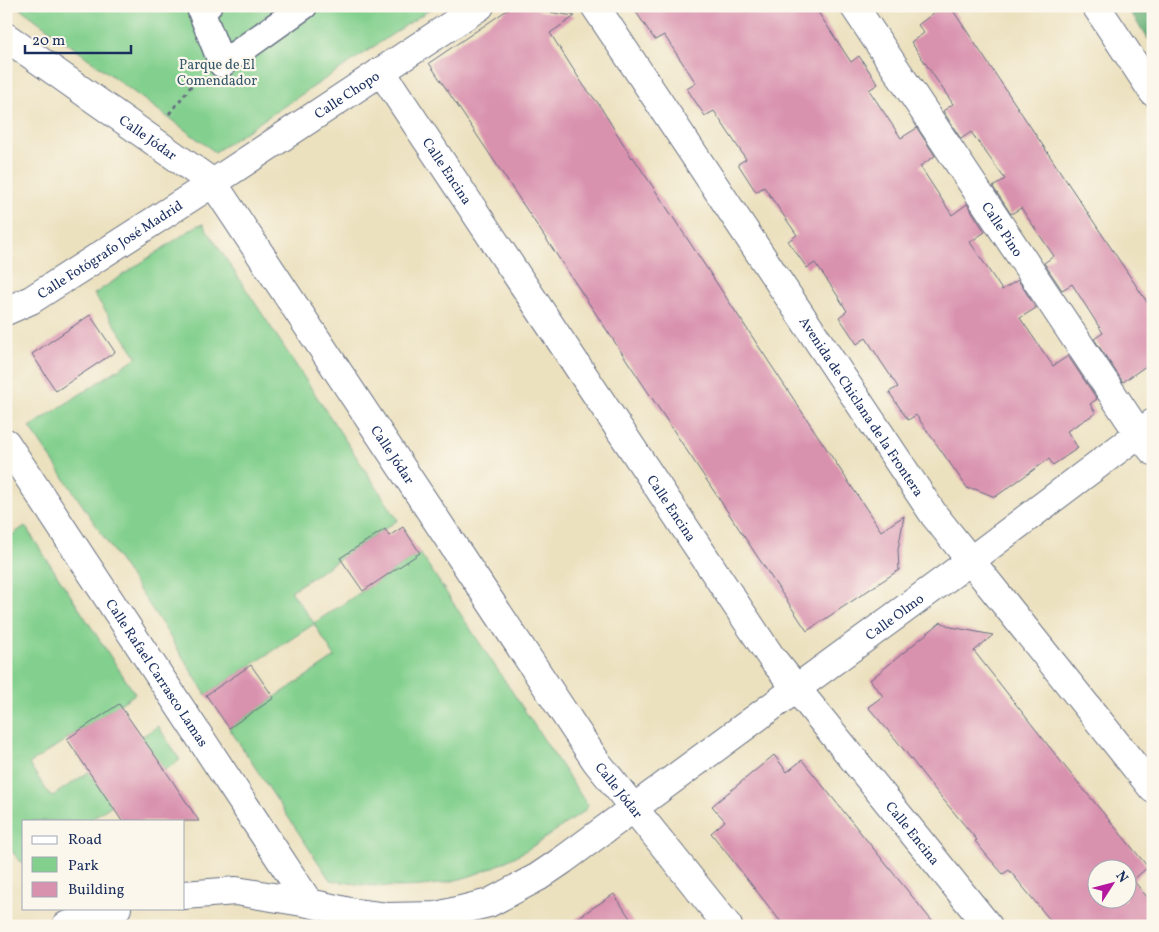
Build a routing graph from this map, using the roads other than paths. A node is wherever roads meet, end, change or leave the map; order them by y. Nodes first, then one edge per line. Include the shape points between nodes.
1 (208, 6) edge
2 (304, 6) edge
3 (480, 6) edge
4 (596, 6) edge
5 (854, 6) edge
6 (1096, 6) edge
7 (6, 37) edge
8 (381, 71) junction
9 (1153, 92) edge
10 (213, 183) junction
11 (6, 311) edge
12 (1148, 436) edge
13 (6, 443) edge
14 (970, 561) junction
15 (797, 688) junction
16 (1153, 789) edge
17 (634, 808) junction
18 (185, 895) edge
19 (309, 903) junction
20 (111, 910) edge
21 (66, 926) edge
22 (728, 926) edge
23 (988, 926) edge

1 - 2 street via 201,11 222,64
3 - 8 street, Calle Chopo
4 - 14 street, Avenida de Chiclana de la Frontera via 929,507
5 - 12 street, Calle Pino
6 - 9 street
7 - 10 street, Calle Jódar
8 - 10 street, Calle Chopo
8 - 15 street, Calle Encina via 771,657
10 - 11 street, Calle Fotógrafo José Madrid via 31,300
10 - 17 street, Calle Jódar via 596,761
12 - 14 street, Calle Olmo
13 - 19 street, Calle Rafael Carrasco Lamas
14 - 15 street, Calle Olmo
14 - 16 street, Avenida de Chiclana de la Frontera
15 - 17 street, Calle Olmo
15 - 23 street, Calle Encina
17 - 19 street, Calle Olmo via 550,869 489,903 436,916 387,917
17 - 22 street, Calle Jódar
18 - 19 street, Calle Olmo via 236,891
20 - 21 street

